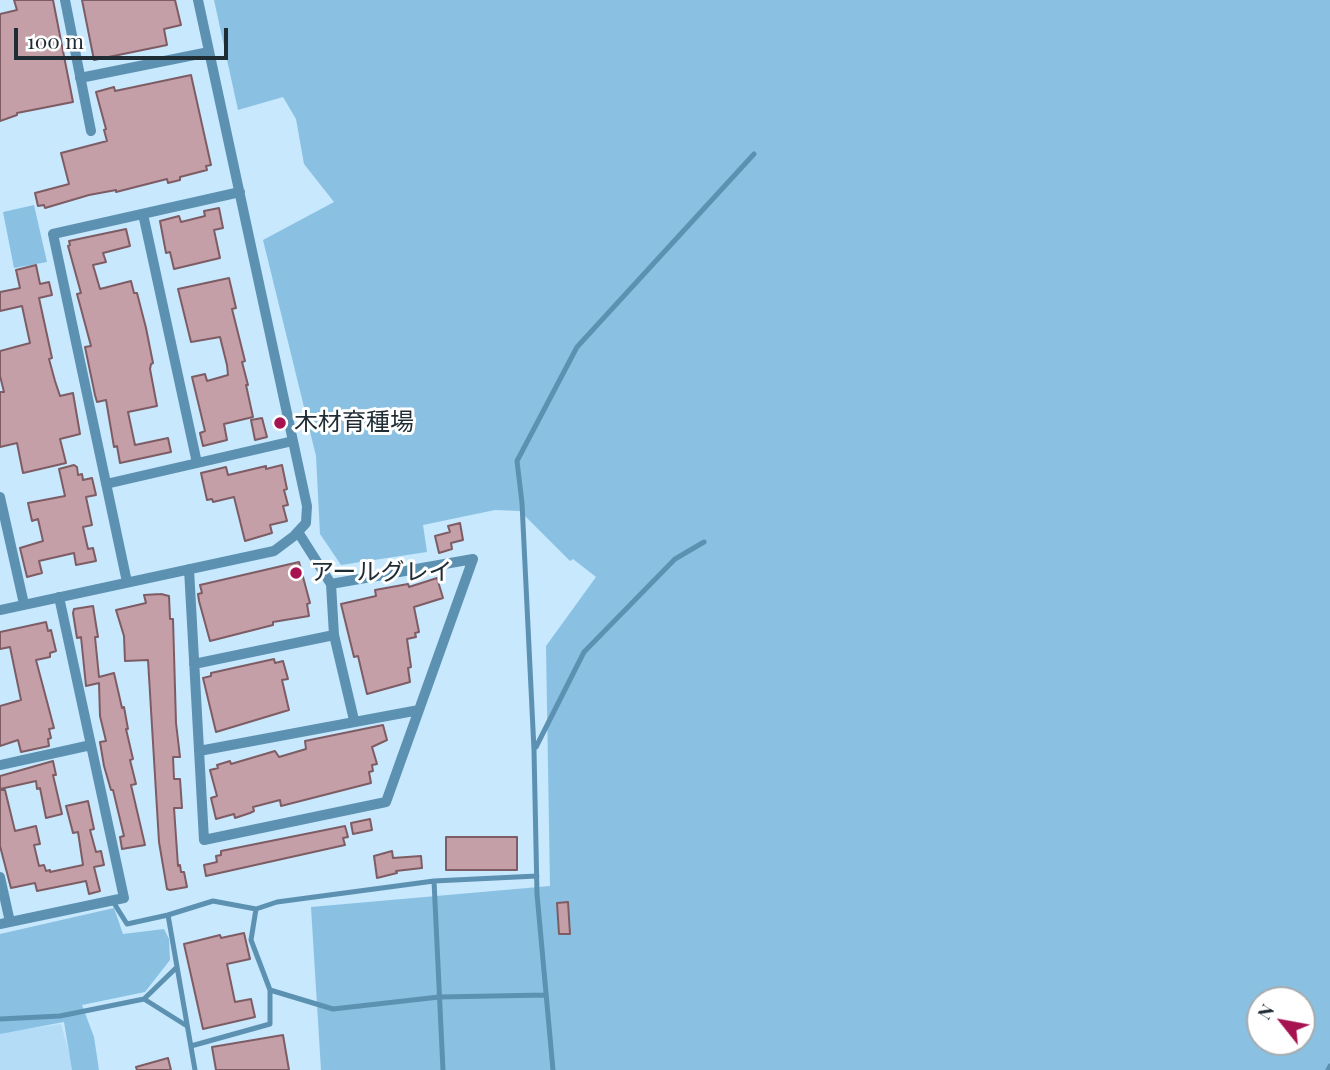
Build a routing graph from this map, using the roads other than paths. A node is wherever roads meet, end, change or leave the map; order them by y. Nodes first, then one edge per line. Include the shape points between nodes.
1 (65, 0) edge
2 (198, 0) edge
3 (209, 52) junction
4 (80, 78) junction
5 (91, 131) dead end
6 (754, 154) dead end
7 (240, 192) junction
8 (143, 214) junction
9 (293, 441) junction
10 (197, 463) junction
11 (106, 484) junction
12 (0, 497) edge
13 (298, 532) junction
14 (704, 542) dead end
15 (189, 569) junction
16 (127, 582) junction
17 (331, 584) junction
18 (59, 597) junction
19 (24, 604) junction
20 (0, 610) edge
21 (334, 635) junction
22 (194, 664) junction
23 (419, 710) junction
24 (354, 720) junction
25 (91, 745) junction
26 (534, 750) junction
27 (199, 751) junction
28 (0, 765) edge
29 (537, 876) junction
30 (0, 877) edge
31 (434, 881) junction
32 (112, 900) junction
33 (256, 909) junction
34 (168, 915) junction
35 (5, 923) edge
36 (177, 967) junction
37 (270, 990) junction
38 (546, 995) junction
39 (439, 997) junction
40 (144, 999) junction
41 (0, 1019) edge
42 (187, 1026) junction
43 (191, 1046) junction
44 (195, 1070) edge
45 (443, 1070) edge
46 (553, 1070) edge

1 - 4 street
2 - 3 street
3 - 4 street
3 - 7 street
4 - 5 street
6 - 26 lane via 577,347 517,461
7 - 8 street
7 - 9 street
8 - 10 street
8 - 11 street via 52,234
9 - 10 street
9 - 13 street via 307,506 306,523
10 - 11 street
11 - 16 street
12 - 19 street
13 - 15 street via 274,551
13 - 17 street
14 - 26 lane via 675,559 584,652
15 - 16 street
15 - 22 street
16 - 18 street
17 - 21 street
17 - 23 street via 473,559
18 - 19 street
18 - 25 street
19 - 20 street
21 - 22 street
21 - 24 street
22 - 27 street
23 - 24 street
23 - 27 street via 386,802 204,840
24 - 27 street
25 - 28 street
25 - 32 street via 124,898
26 - 29 lane
29 - 31 lane
29 - 38 lane
30 - 35 street
31 - 33 lane via 277,902
31 - 39 lane
32 - 34 lane via 127,924
32 - 35 street
33 - 34 lane via 214,901
33 - 37 lane via 251,940
34 - 36 lane
36 - 40 lane
36 - 42 lane
37 - 39 lane via 333,1009
37 - 43 lane via 270,1024
38 - 39 lane
38 - 46 lane
39 - 45 lane
40 - 41 lane via 60,1016
40 - 42 lane
42 - 43 lane
43 - 44 lane

